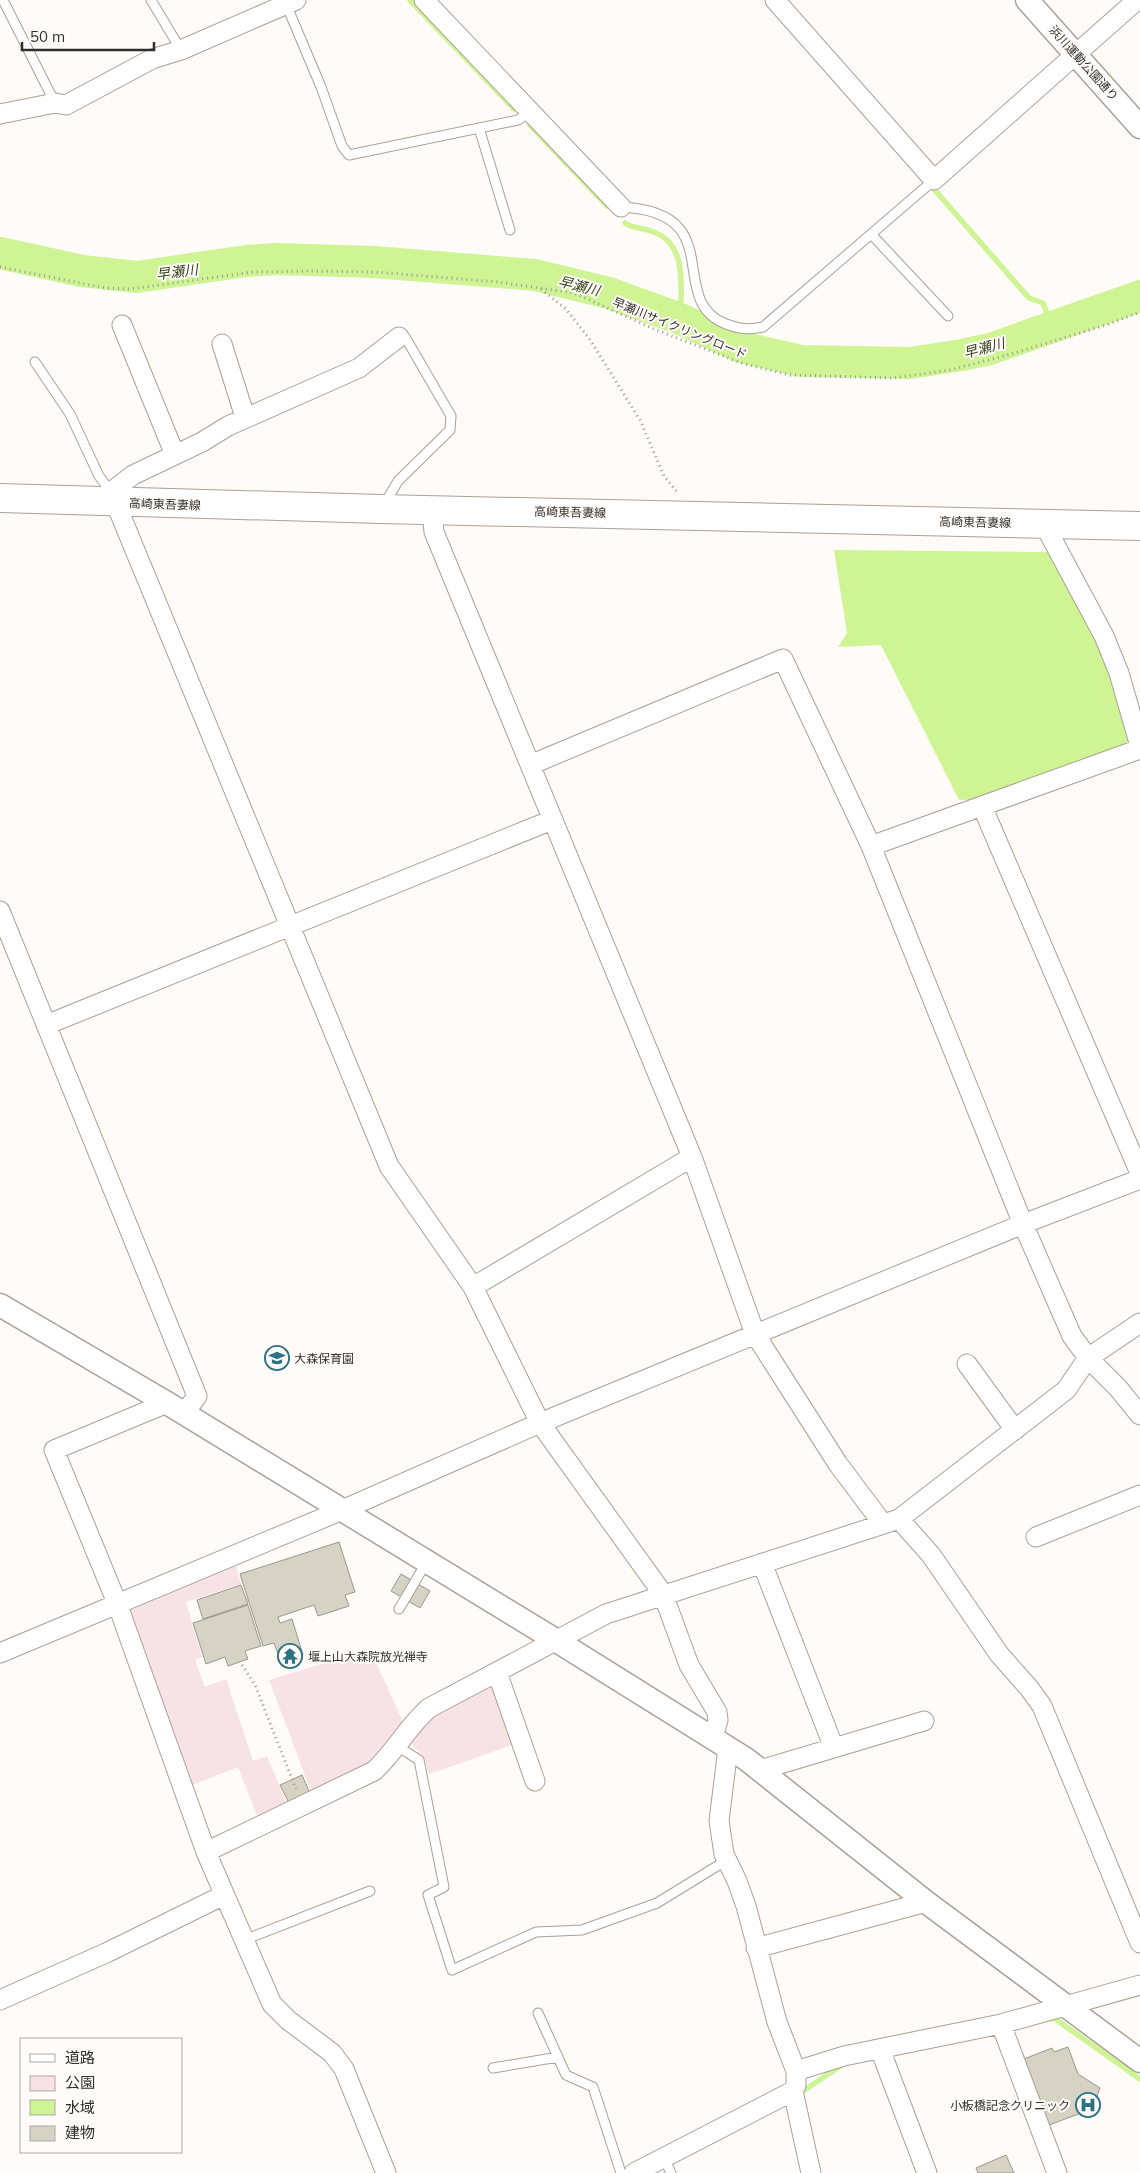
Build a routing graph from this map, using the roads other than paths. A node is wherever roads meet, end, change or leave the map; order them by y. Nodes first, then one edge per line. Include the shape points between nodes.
1 (3, 0) edge
2 (151, 0) edge
3 (424, 0) edge
4 (776, 0) edge
5 (1027, 0) edge
6 (1137, 0) edge
7 (291, 2) edge
8 (181, 50) junction
9 (1076, 54) junction
10 (55, 103) junction
11 (531, 111) junction
12 (0, 114) edge
13 (1140, 127) edge
14 (479, 128) junction
15 (934, 180) junction
16 (621, 208) joint
17 (510, 230) dead end
18 (871, 234) junction
19 (948, 316) dead end
20 (122, 325) dead end
21 (399, 337) joint
22 (222, 344) dead end
23 (35, 362) dead end
24 (245, 417) junction
25 (175, 455) junction
26 (113, 497) junction
27 (0, 498) edge
28 (382, 509) junction
29 (432, 509) junction
30 (1044, 524) junction
31 (1140, 526) edge
32 (1140, 748) edge
33 (530, 765) junction
34 (982, 806) junction
35 (552, 820) junction
36 (871, 846) junction
37 (0, 911) edge
38 (290, 925) junction
39 (46, 1025) junction
40 (692, 1157) junction
41 (1140, 1173) edge
42 (1140, 1179) edge
43 (1023, 1224) junction
44 (473, 1287) junction
45 (0, 1305) edge
46 (1140, 1323) edge
47 (754, 1334) junction
48 (1088, 1358) junction
49 (967, 1364) dead end
50 (175, 1409) junction
51 (1140, 1415) edge
52 (540, 1423) junction
53 (1015, 1430) junction
54 (1140, 1495) edge
55 (340, 1511) junction
56 (891, 1522) junction
57 (1036, 1537) dead end
58 (426, 1563) junction
59 (762, 1563) junction
60 (663, 1594) junction
61 (117, 1603) junction
62 (399, 1608) dead end
63 (556, 1640) junction
64 (0, 1652) edge
65 (497, 1672) junction
66 (924, 1721) dead end
67 (720, 1742) junction
68 (397, 1746) junction
69 (834, 1748) junction
70 (760, 1770) junction
71 (535, 1781) dead end
72 (206, 1852) junction
73 (727, 1860) junction
74 (370, 1891) dead end
75 (224, 1895) junction
76 (926, 1902) junction
77 (244, 1940) junction
78 (1140, 1943) edge
79 (756, 1948) junction
80 (1140, 1985) edge
81 (0, 2000) edge
82 (1067, 2006) junction
83 (538, 2013) dead end
84 (1001, 2024) junction
85 (880, 2049) junction
86 (558, 2057) junction
87 (1140, 2061) edge
88 (493, 2068) dead end
89 (796, 2071) junction
90 (792, 2091) junction
91 (667, 2166) edge
92 (386, 2173) edge
93 (622, 2173) edge
94 (634, 2173) edge
95 (811, 2173) edge
96 (927, 2173) edge
97 (1057, 2173) edge

1 - 10 lane
2 - 8 lane
3 - 11 street
4 - 15 street
5 - 9 street, 浜川運動公園通り
6 - 9 street
7 - 8 street
7 - 14 lane via 342,146 349,156
8 - 10 street via 152,59 66,105
9 - 13 street, 浜川運動公園通り
9 - 15 street
10 - 12 street
11 - 14 lane via 518,120
11 - 16 street
14 - 17 lane
15 - 18 lane
16 - 18 lane via 655,212 680,228 689,243 702,306 712,319 742,330 763,327
18 - 19 lane
20 - 25 street
21 - 24 street via 359,368
21 - 28 lane via 405,337 452,423 450,430 398,481
22 - 24 street
23 - 26 lane via 70,414 99,476
24 - 25 street
25 - 26 street via 133,475
26 - 27 main road, 高崎東吾妻線
26 - 28 main road, 高崎東吾妻線
26 - 38 street
28 - 29 main road, 高崎東吾妻線
29 - 30 main road, 高崎東吾妻線
29 - 33 street via 434,532
30 - 31 main road, 高崎東吾妻線
30 - 32 street via 1104,636 1119,673
32 - 34 street
33 - 35 street
33 - 36 street via 784,659
34 - 36 street
34 - 41 street
35 - 38 street
35 - 40 street
36 - 43 street
37 - 39 street
38 - 39 street
38 - 44 street via 390,1166
39 - 50 street via 197,1396
40 - 44 street
40 - 47 street
42 - 43 street
43 - 47 street
43 - 48 street via 1072,1336
44 - 52 street
45 - 50 street
46 - 48 street
47 - 52 street
47 - 56 street via 838,1464
48 - 51 street
48 - 53 street via 1066,1390
49 - 53 street
50 - 55 street
50 - 61 street via 54,1450
52 - 55 street
52 - 60 street
53 - 56 street
54 - 57 street
55 - 58 street
55 - 61 street
56 - 59 street
56 - 78 street via 931,1555 999,1654 1042,1706
58 - 62 lane
58 - 63 street
59 - 60 street
59 - 69 street
60 - 63 street via 606,1614
60 - 67 street via 689,1665 717,1712
61 - 64 street
61 - 72 street
63 - 65 street
63 - 67 street
65 - 68 street via 429,1708
65 - 71 street
66 - 69 street
67 - 70 street
67 - 73 street via 720,1821
68 - 72 street via 374,1771
68 - 73 lane via 419,1760 424,1778 444,1887 428,1895 452,1970 536,1932 582,1930 658,1903
69 - 70 street
70 - 76 street
72 - 75 street
73 - 79 street via 746,1906
74 - 77 lane
75 - 77 street
75 - 81 street
76 - 79 street
76 - 82 street
77 - 92 street via 272,2004 332,2053 344,2069
79 - 89 street via 777,2022
80 - 82 street
82 - 84 street
82 - 87 street
83 - 86 lane
84 - 85 street
84 - 97 street
85 - 89 street
85 - 96 street
86 - 88 lane
86 - 93 lane via 566,2075 593,2086
89 - 90 street via 796,2085
90 - 91 street
90 - 95 street
91 - 94 street

